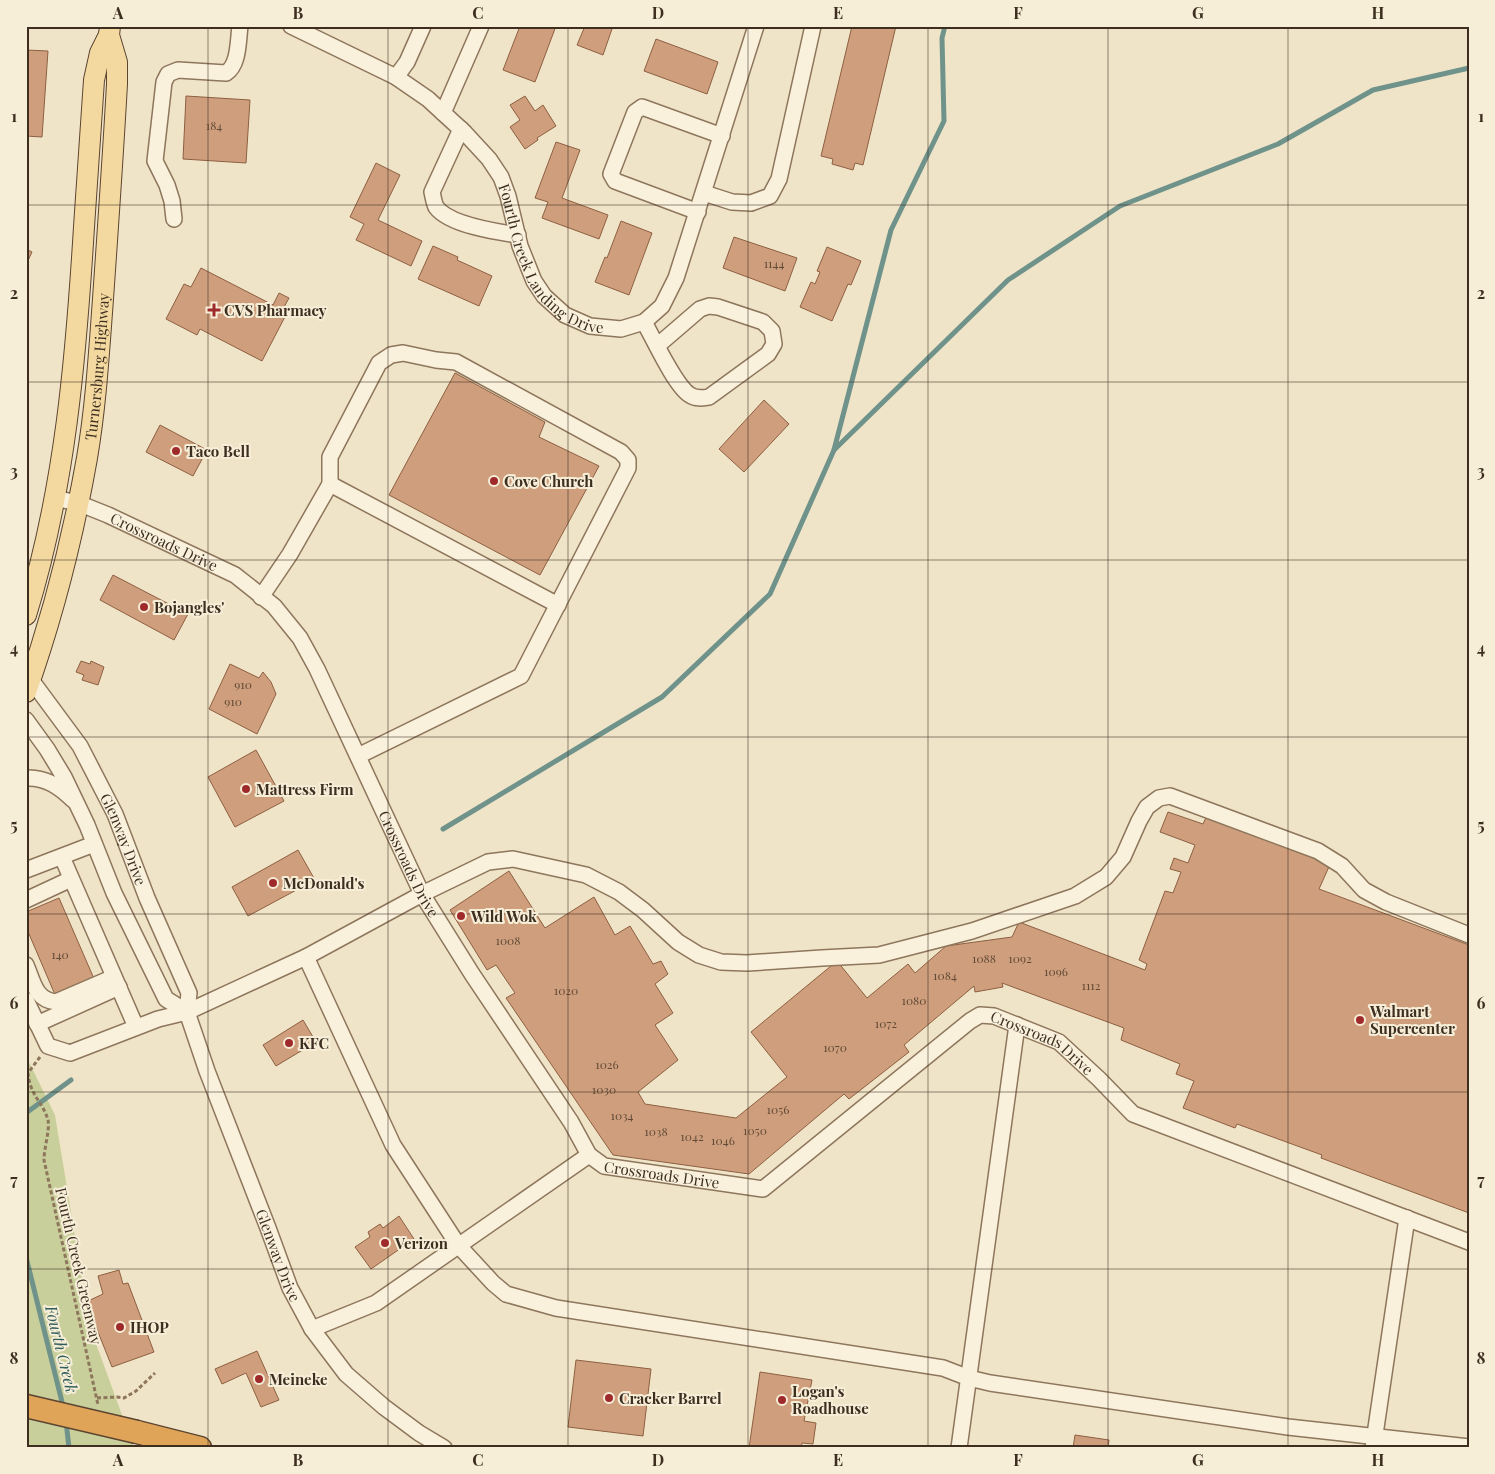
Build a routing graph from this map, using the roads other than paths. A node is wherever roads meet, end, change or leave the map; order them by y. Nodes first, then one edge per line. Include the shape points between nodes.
1 (240, 26) edge
2 (291, 26) edge
3 (423, 26) edge
4 (481, 26) edge
5 (756, 26) edge
6 (812, 26) edge
7 (110, 31) edge
8 (396, 77) junction
9 (443, 113) junction
10 (461, 129) junction
11 (722, 136) junction
12 (704, 193) junction
13 (698, 212) junction
14 (174, 219) dead end
15 (518, 235) junction
16 (644, 322) junction
17 (658, 346) junction
18 (330, 484) junction
19 (54, 498) junction
20 (78, 503) junction
21 (261, 596) junction
22 (558, 604) junction
23 (26, 615) edge
24 (28, 681) edge
25 (26, 720) edge
26 (358, 756) junction
27 (26, 778) edge
28 (78, 805) junction
29 (94, 844) junction
30 (62, 857) junction
31 (26, 870) edge
32 (71, 880) junction
33 (422, 894) junction
34 (26, 900) edge
35 (1469, 936) edge
36 (306, 957) junction
37 (26, 965) edge
38 (117, 982) junction
39 (26, 1000) edge
40 (187, 1012) junction
41 (37, 1024) junction
42 (1017, 1025) junction
43 (136, 1027) junction
44 (589, 1155) junction
45 (1407, 1218) junction
46 (1469, 1242) edge
47 (458, 1245) junction
48 (312, 1329) junction
49 (969, 1378) junction
50 (26, 1406) edge
51 (1374, 1442) edge
52 (1469, 1447) edge
53 (200, 1448) edge
54 (444, 1448) edge
55 (959, 1448) edge

1 - 14 street via 231,70 226,73 178,70 168,74 164,82 155,161 172,201
2 - 8 street, Fourth Creek Landing Drive
3 - 8 street via 407,62
4 - 9 street
5 - 11 street, Fourth Creek Landing Drive
6 - 12 street via 779,179 770,196 751,203 732,202
7 - 19 main road, Turnersburg Highway via 100,53 94,80 74,362
7 - 20 main road, Turnersburg Highway via 117,62 114,127 94,407
8 - 9 street, Fourth Creek Landing Drive via 428,98
9 - 10 street, Fourth Creek Landing Drive
10 - 15 street, Fourth Creek Landing Drive via 489,158 501,177
10 - 15 street via 432,192 436,206 449,217 485,230
11 - 12 street, Fourth Creek Landing Drive
11 - 13 street via 642,107 635,112 611,174 615,181
12 - 13 street, Fourth Creek Landing Drive
13 - 16 street, Fourth Creek Landing Drive via 676,278 662,306
15 - 16 street, Fourth Creek Landing Drive via 534,281 544,296 565,315 590,326 620,329
16 - 17 street
17 - 17 street via 689,395 709,398 768,354 774,344 772,330 763,322 718,306 709,306 700,309
18 - 21 street via 290,554
18 - 22 street
18 - 22 street via 330,457 379,363 391,355 403,353 456,362 621,452 628,460 628,468
19 - 20 street, Crossroads Drive
19 - 23 main road, Turnersburg Highway
20 - 21 street, Crossroads Drive via 235,575
20 - 24 main road, Turnersburg Highway via 55,598
21 - 26 street, Crossroads Drive via 274,606 300,638
22 - 26 street via 521,676
24 - 40 street, Glenway Drive via 80,746 115,814 188,993
25 - 28 street, Glenway Drive via 56,762
26 - 33 street, Crossroads Drive
27 - 28 street, Glenway Drive via 52,784
28 - 29 street, Glenway Drive
29 - 30 street
29 - 40 street, Glenway Drive via 114,893 166,999
30 - 31 street
30 - 32 street
32 - 34 street
32 - 38 street
33 - 35 street via 488,862 514,858 586,876 619,892 678,942 721,962 747,964 879,956 972,931 1075,896 1106,877 1123,857 1147,807 1159,798 1170,796 1318,851 1342,866 1364,890
33 - 36 street
33 - 44 street, Crossroads Drive via 571,1122
36 - 40 street
36 - 47 street via 393,1145
37 - 38 street via 38,994 47,1001 56,1002
38 - 41 street
38 - 43 street
39 - 41 street
40 - 43 street
40 - 48 street, Glenway Drive via 290,1288
41 - 43 street via 48,1046 70,1053
42 - 44 street, Crossroads Drive via 994,1016 980,1015 970,1021 763,1189 604,1166
42 - 45 street, Crossroads Drive via 1059,1042 1132,1114
42 - 49 street
44 - 47 street
45 - 46 street, Crossroads Drive
45 - 51 street
47 - 48 street via 376,1303
47 - 49 street via 506,1294 552,1308 943,1368
48 - 54 street, Glenway Drive via 346,1374 391,1412
49 - 51 street
49 - 55 street
50 - 53 highway, bridge
51 - 52 street

